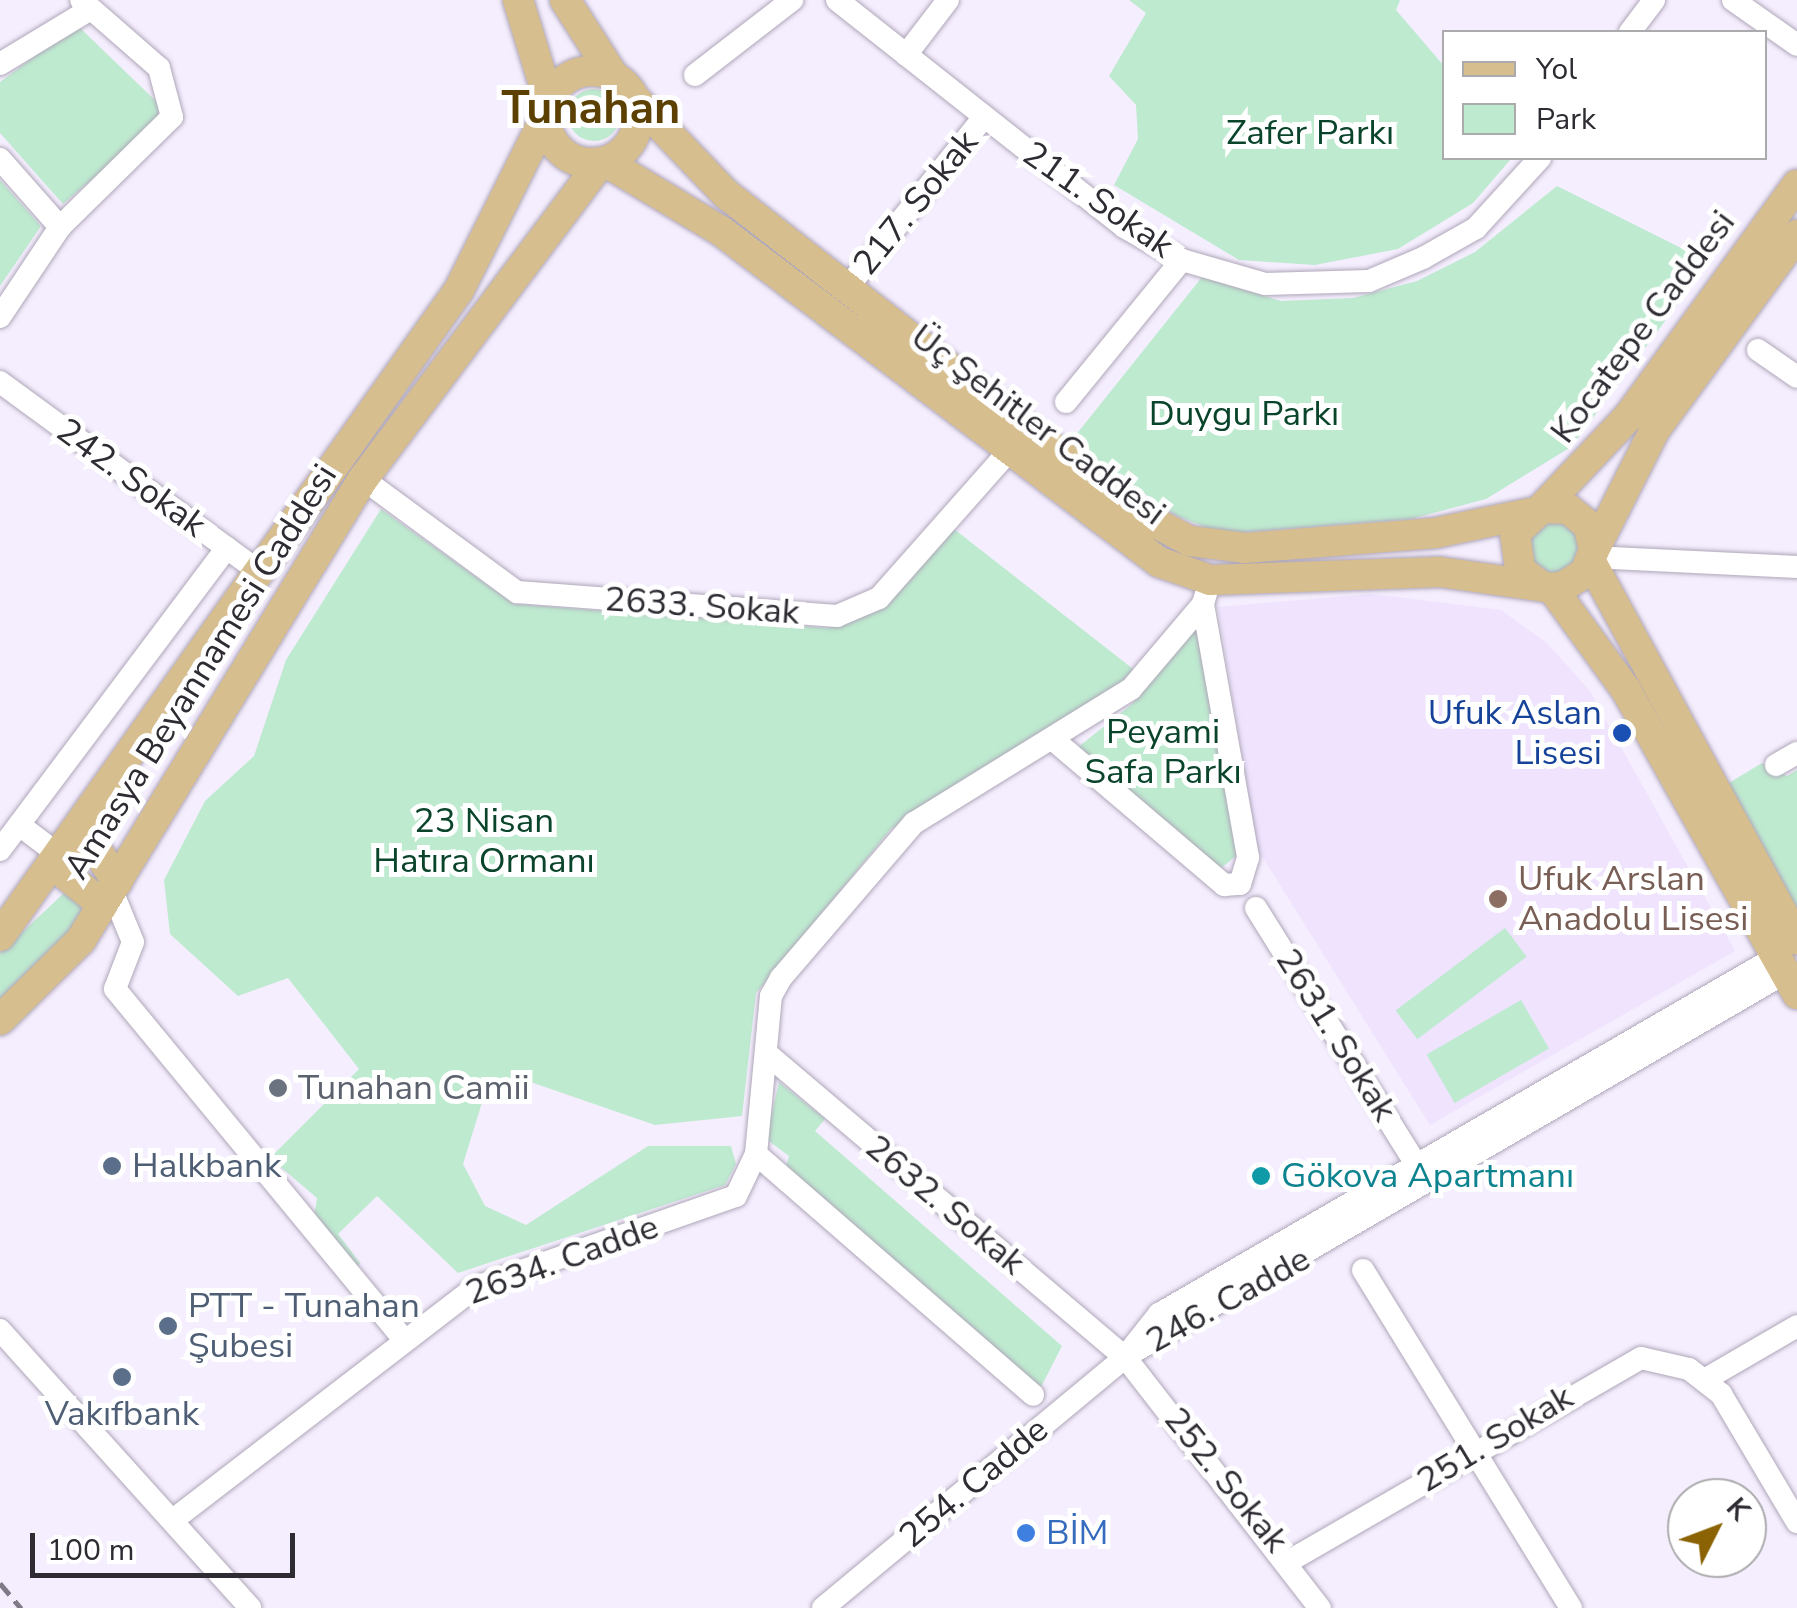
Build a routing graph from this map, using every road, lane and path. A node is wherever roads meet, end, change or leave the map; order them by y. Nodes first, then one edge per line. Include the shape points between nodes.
1 (518, 0) edge
2 (565, 0) edge
3 (792, 0) edge
4 (837, 0) edge
5 (948, 0) edge
6 (1654, 0) edge
7 (1733, 0) edge
8 (83, 6) edge
9 (1632, 30) edge
10 (1797, 45) edge
11 (906, 56) junction
12 (0, 64) edge
13 (695, 74) dead end
14 (613, 76) junction
15 (635, 98) junction
16 (547, 108) junction
17 (984, 117) junction
18 (0, 160) edge
19 (1538, 160) edge
20 (604, 162) junction
21 (1797, 185) edge
22 (60, 226) junction
23 (1797, 235) edge
24 (1182, 260) junction
25 (847, 288) junction
26 (0, 317) edge
27 (1758, 350) dead end
28 (1797, 376) edge
29 (0, 382) edge
30 (1066, 402) dead end
31 (1008, 452) junction
32 (363, 479) junction
33 (1536, 510) junction
34 (226, 548) junction
35 (1592, 557) junction
36 (1797, 567) edge
37 (262, 574) junction
38 (1546, 586) junction
39 (1206, 592) junction
40 (1056, 742) junction
41 (22, 827) junction
42 (0, 850) edge
43 (65, 855) junction
44 (111, 892) junction
45 (1256, 908) dead end
46 (0, 936) edge
47 (1791, 962) edge
48 (0, 1020) edge
49 (766, 1052) junction
50 (756, 1154) junction
51 (1415, 1162) junction
52 (1363, 1270) dead end
53 (1797, 1326) edge
54 (0, 1330) edge
55 (402, 1337) junction
56 (1125, 1357) junction
57 (1706, 1379) junction
58 (1033, 1395) dead end
59 (1474, 1451) junction
60 (173, 1520) junction
61 (1797, 1522) edge
62 (1291, 1560) junction
63 (250, 1608) edge
64 (823, 1608) edge
65 (1320, 1608) edge
66 (1571, 1608) edge

1 - 16 main road
2 - 14 main road
3 - 13 street
4 - 11 street, 211. Sokak
5 - 11 street
6 - 9 street
7 - 10 street
8 - 12 street
8 - 22 street via 159,68 176,104 166,127
11 - 17 street, 211. Sokak
14 - 15 main road
14 - 16 main road via 568,77
15 - 20 main road via 631,144
15 - 25 main road, Üç Şehitler Caddesi via 726,194
16 - 20 main road via 565,154
16 - 37 main road, Amasya Beyannamesi Caddesi via 459,290
17 - 24 street, 211. Sokak via 1124,227
17 - 25 street, 217. Sokak
18 - 22 street
19 - 24 street, 211. Sokak via 1476,228 1369,280 1264,284
20 - 31 main road, Üç Şehitler Caddesi via 721,230
20 - 32 main road, Amasya Beyannamesi Caddesi
21 - 33 main road, Kocatepe Caddesi via 1629,416
22 - 26 street
23 - 35 main road, Kocatepe Caddesi via 1654,431
24 - 30 street
25 - 33 main road, Üç Şehitler Caddesi via 1135,512 1190,540 1245,548 1435,534
27 - 28 street
29 - 34 street, 242. Sokak
31 - 32 street, 2633. Sokak via 878,598 837,616 517,592
31 - 39 main road, Üç Şehitler Caddesi
32 - 44 main road, Amasya Beyannamesi Caddesi
33 - 35 main road via 1579,516
33 - 38 main road via 1515,533 1514,558
34 - 37 street, 242. Sokak
34 - 41 street
35 - 36 street
35 - 38 main road via 1576,581
35 - 47 main road
37 - 43 main road, Amasya Beyannamesi Caddesi
38 - 39 main road, Üç Şehitler Caddesi via 1440,572
38 - 47 main road via 1626,690
39 - 40 street via 1131,690
39 - 40 street via 1248,857 1240,884 1224,885
40 - 49 street via 894,843 775,986
41 - 42 street
41 - 43 street
43 - 44 main road
43 - 44 main road via 98,852
43 - 46 main road, Amasya Beyannamesi Caddesi
44 - 48 main road, Amasya Beyannamesi Caddesi via 47,979
44 - 55 street via 133,942 115,989
45 - 51 street, 2631. Sokak
47 - 51 street, 246. Cadde
47 - 56 street, 246. Cadde
49 - 50 street
49 - 56 street, 2632. Sokak
50 - 55 street, 2634. Cadde via 732,1200 476,1287
50 - 58 street
51 - 56 street, 246. Cadde via 1159,1314
52 - 59 street
53 - 57 street
54 - 60 street
55 - 60 street, 2634. Cadde
56 - 62 street, 252. Sokak
56 - 64 street, 254. Cadde
57 - 59 street, 251. Sokak via 1671,1362 1627,1361
57 - 61 street
59 - 62 street, 251. Sokak
59 - 66 street
60 - 63 street
62 - 65 street, 252. Sokak

